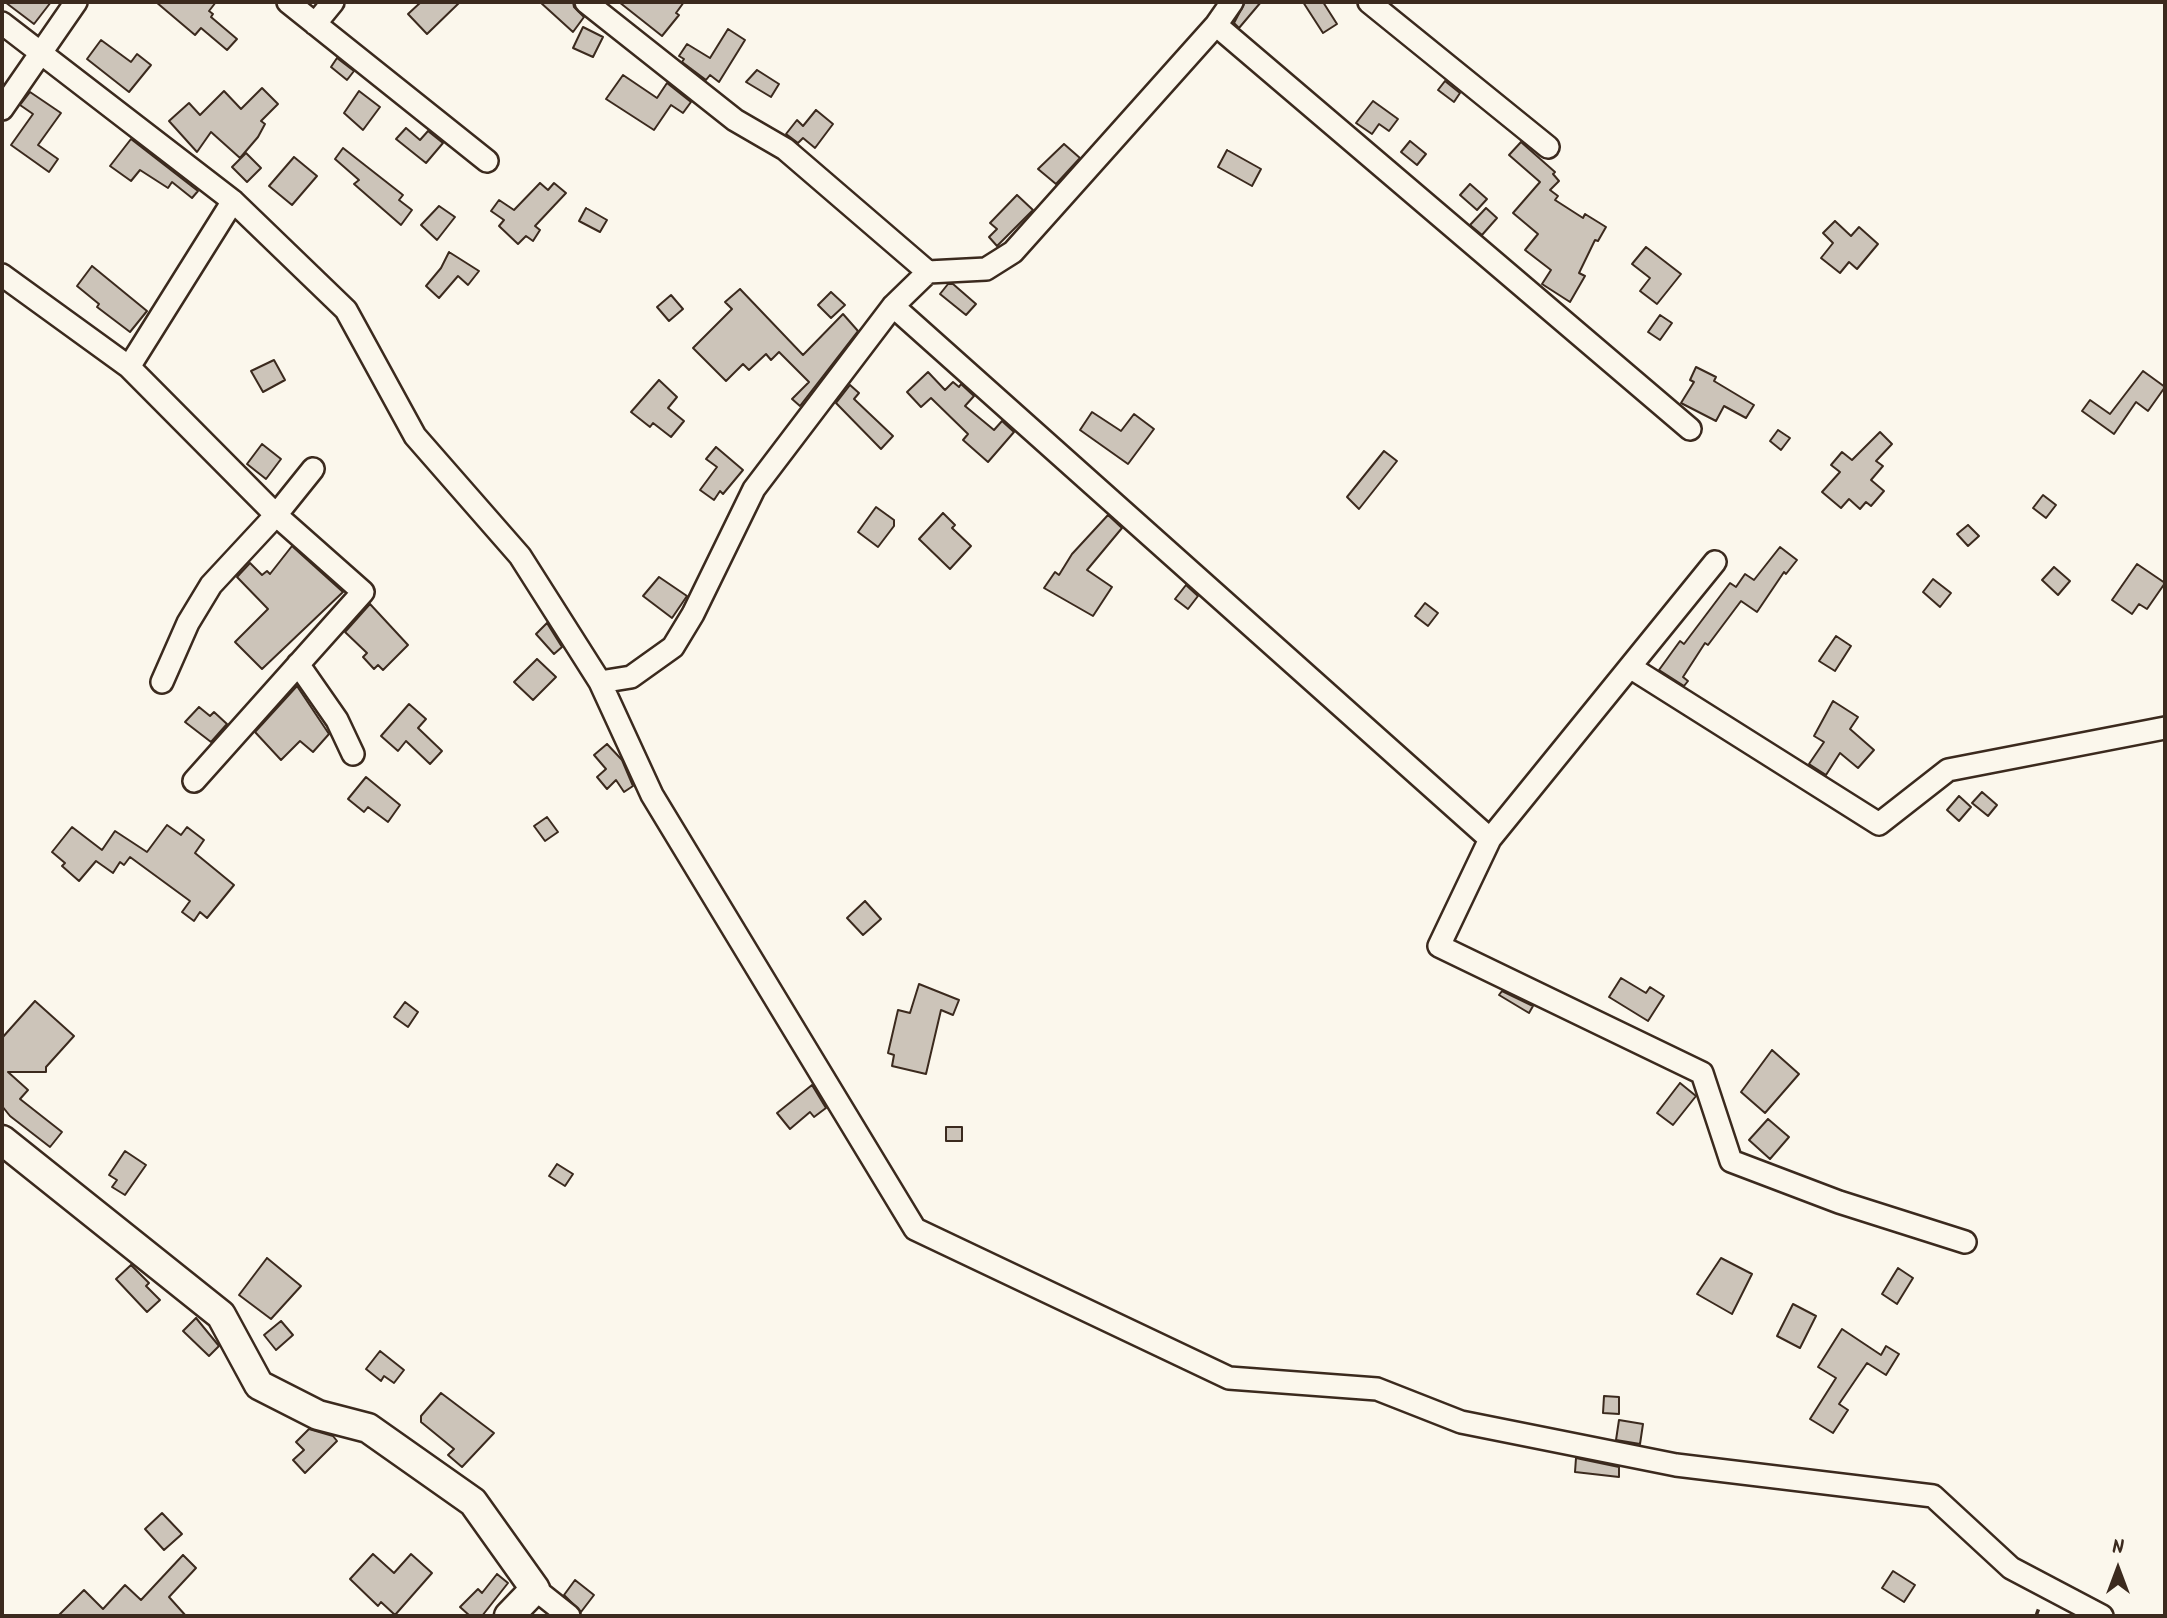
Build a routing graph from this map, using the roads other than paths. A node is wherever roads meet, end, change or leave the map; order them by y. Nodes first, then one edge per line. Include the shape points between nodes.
1 (76, 2) edge
2 (288, 2) edge
3 (333, 2) edge
4 (586, 2) edge
5 (1232, 2) edge
6 (1369, 2) edge
7 (2, 23) edge
8 (315, 24) junction
9 (1216, 25) junction
10 (39, 52) junction
11 (2, 109) edge
12 (1548, 147) dead end
13 (487, 161) dead end
14 (233, 201) junction
15 (928, 272) junction
16 (2, 275) edge
17 (893, 306) junction
18 (129, 368) junction
19 (1689, 429) dead end
20 (313, 468) dead end
21 (276, 515) junction
22 (1715, 562) dead end
23 (298, 664) junction
24 (1629, 667) junction
25 (162, 682) dead end
26 (600, 682) junction
27 (2165, 728) edge
28 (353, 754) dead end
29 (194, 781) dead end
30 (1490, 839) junction
31 (2, 1140) edge
32 (1965, 1242) dead end
33 (535, 1589) junction
34 (509, 1616) edge
35 (569, 1616) edge
36 (2102, 1616) edge

1 - 10 street
2 - 8 street
3 - 8 street
4 - 15 street via 735,120 785,149
5 - 9 street
6 - 12 street
7 - 10 street
8 - 13 street
9 - 15 street via 1013,252 986,269
9 - 19 street
10 - 11 street
10 - 14 street
14 - 18 street
14 - 26 street via 346,310 415,436 520,556
15 - 17 street
16 - 18 street
17 - 26 street via 754,489 673,647 631,677
17 - 30 street
18 - 21 street
20 - 21 street
21 - 23 street via 363,592
21 - 25 street via 211,584
22 - 24 street
23 - 28 street via 337,720
23 - 29 street
24 - 27 street via 1879,824 1948,770
24 - 30 street
26 - 36 street via 652,795 915,1228 1230,1378 1377,1389 1461,1423 1676,1465 1933,1496 2011,1568
30 - 32 street via 1439,946 1702,1073 1731,1161
31 - 33 street via 221,1315 259,1385 318,1415 368,1428 473,1502
33 - 34 street
33 - 35 street

